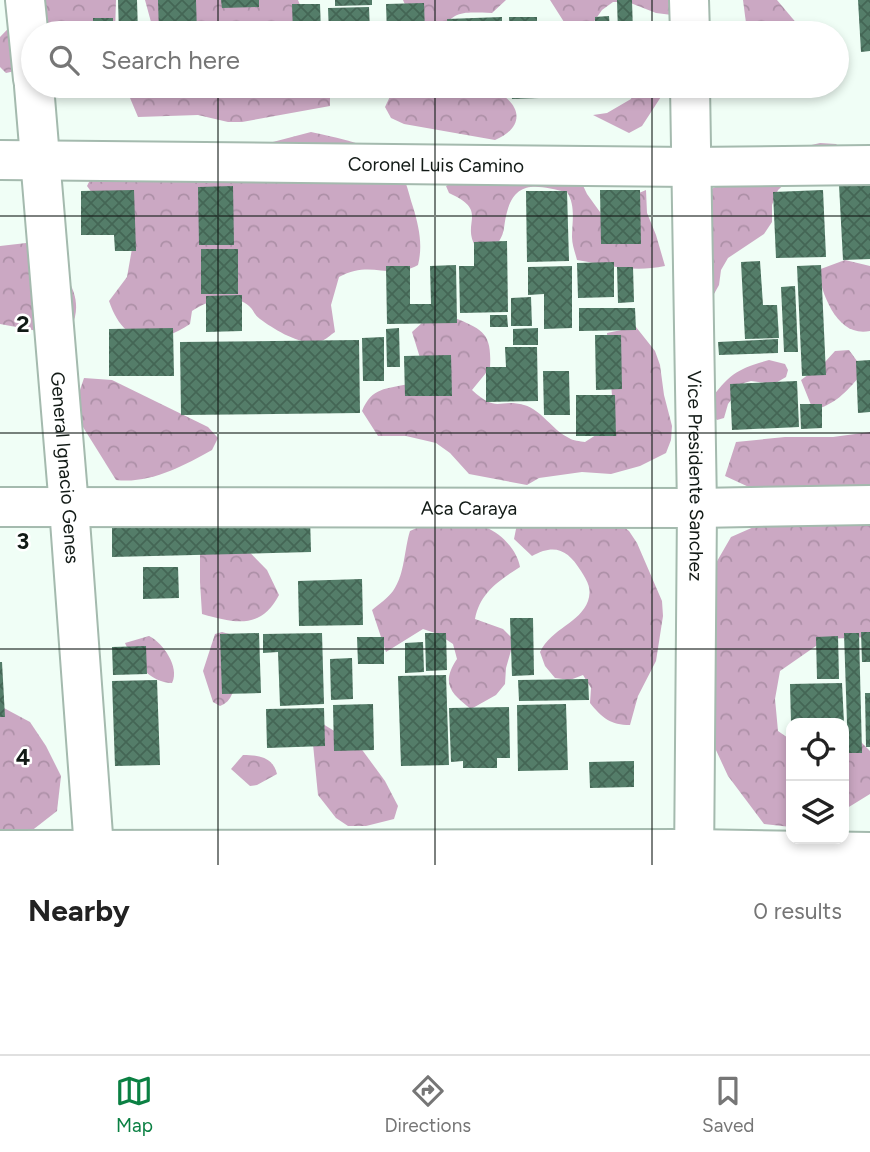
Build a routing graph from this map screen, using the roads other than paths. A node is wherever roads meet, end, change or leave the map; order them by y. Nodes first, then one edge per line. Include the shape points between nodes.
1 (25, 0) edge
2 (690, 0) edge
3 (27, 21) edge
4 (690, 21) edge
5 (35, 98) edge
6 (690, 98) edge
7 (0, 160) edge
8 (41, 160) junction
9 (870, 165) edge
10 (691, 167) junction
11 (870, 505) edge
12 (69, 507) junction
13 (0, 508) edge
14 (697, 508) junction
15 (94, 849) junction
16 (0, 850) edge
17 (870, 852) edge
18 (693, 857) edge

1 - 3 street
2 - 4 street
5 - 8 street, General Ignacio Genes
6 - 10 street, Vice Presidente Sanchez
7 - 8 street, Coronel Luis Camino
8 - 10 street, Coronel Luis Camino
8 - 12 street, General Ignacio Genes
9 - 10 street, Coronel Luis Camino
10 - 14 street, Vice Presidente Sanchez
11 - 14 street, Aca Caraya
12 - 13 street, Aca Caraya
12 - 14 street, Aca Caraya
12 - 15 street, General Ignacio Genes
14 - 18 street, Vice Presidente Sanchez
15 - 16 street
15 - 18 street
17 - 18 street

